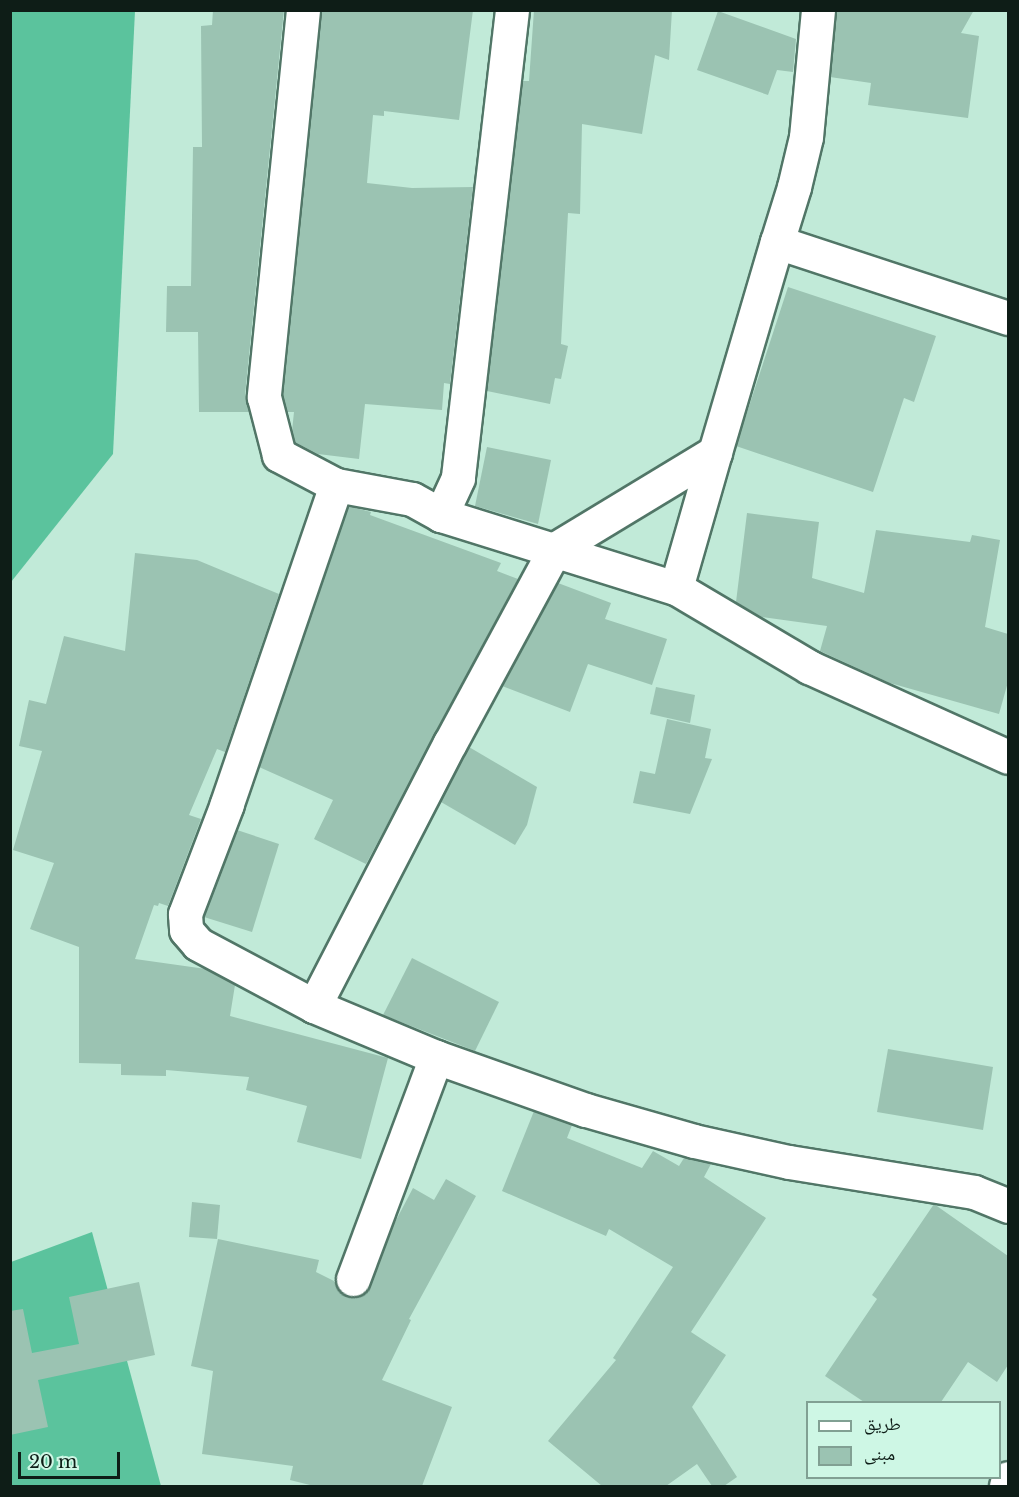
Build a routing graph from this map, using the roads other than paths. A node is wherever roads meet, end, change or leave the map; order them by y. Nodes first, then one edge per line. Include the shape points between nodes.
1 (303, 10) edge
2 (512, 10) edge
3 (818, 10) edge
4 (777, 242) junction
5 (1008, 318) edge
6 (715, 452) junction
7 (336, 484) junction
8 (441, 515) junction
9 (555, 549) junction
10 (676, 588) junction
11 (1008, 757) edge
12 (314, 1006) junction
13 (436, 1057) junction
14 (1008, 1206) edge
15 (354, 1279) dead end
16 (1008, 1478) edge
17 (1006, 1486) edge

1 - 7 street via 264,397 279,455
2 - 8 street via 458,478
3 - 4 street via 806,137
4 - 5 street
4 - 6 street
6 - 9 street
6 - 10 street
7 - 8 street via 412,499
7 - 12 street via 227,804 185,914 186,930 198,944
8 - 9 street
9 - 10 street
9 - 12 street
10 - 11 street via 809,667
12 - 13 street
13 - 14 street via 586,1110 694,1141 789,1162 974,1192
13 - 15 street
16 - 17 street

